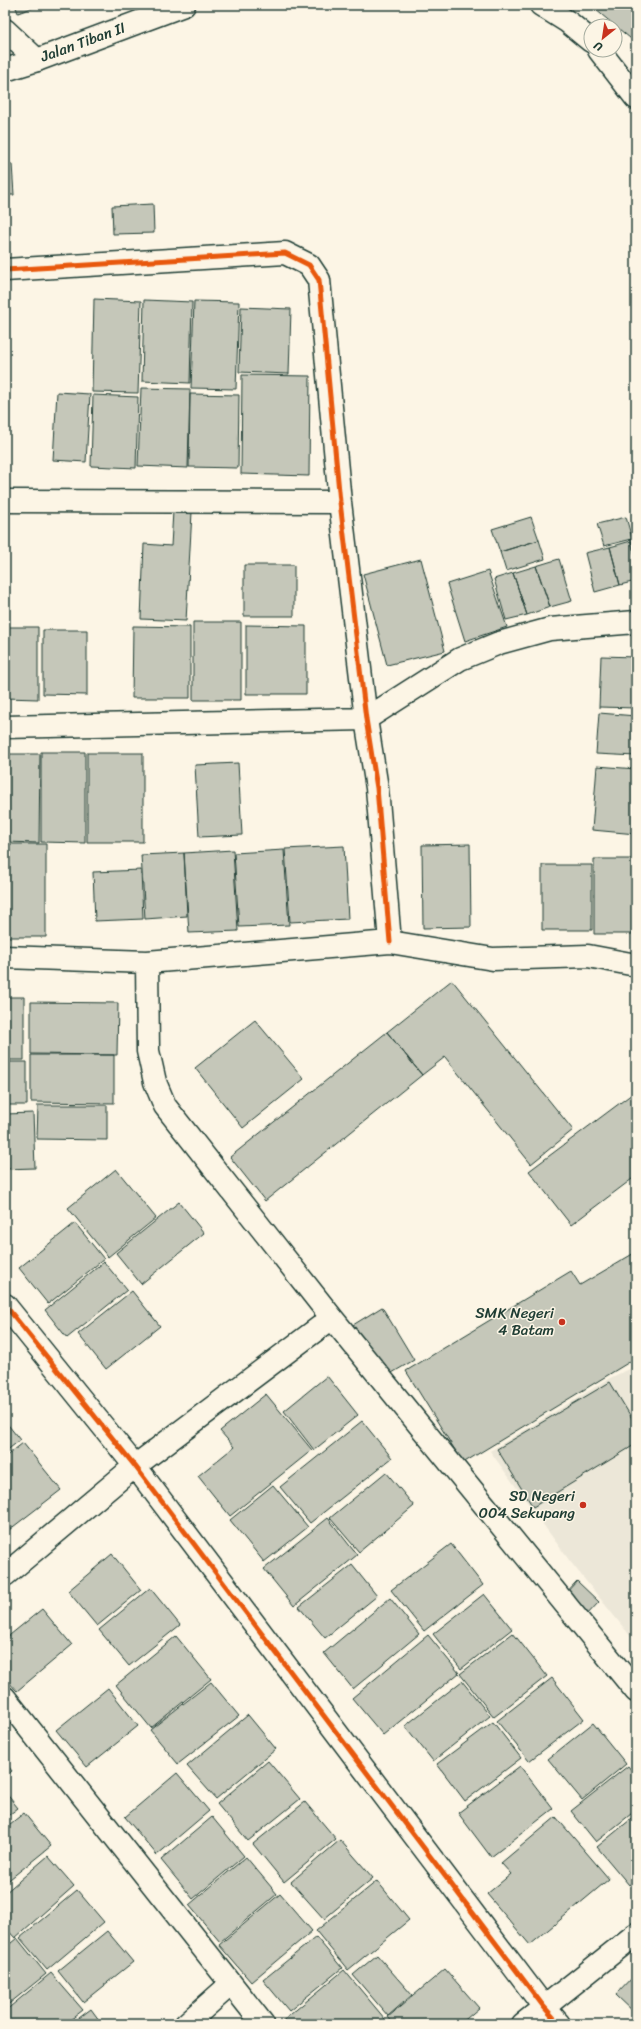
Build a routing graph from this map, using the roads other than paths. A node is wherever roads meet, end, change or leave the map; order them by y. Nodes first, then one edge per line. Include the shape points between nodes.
1 (184, 5) edge
2 (541, 5) edge
3 (5, 30) edge
4 (583, 34) edge
5 (605, 58) edge
6 (37, 60) junction
7 (5, 70) edge
8 (636, 98) edge
9 (5, 270) edge
10 (5, 501) edge
11 (340, 502) junction
12 (636, 622) edge
13 (366, 719) junction
14 (5, 728) edge
15 (390, 942) junction
16 (5, 957) edge
17 (146, 962) junction
18 (636, 964) edge
19 (5, 1305) edge
20 (332, 1318) junction
21 (135, 1466) junction
22 (5, 1575) edge
23 (636, 1691) edge
24 (5, 1698) edge
25 (636, 1934) edge
26 (231, 1984) junction
27 (544, 2007) junction
28 (186, 2024) edge
29 (263, 2024) edge
30 (523, 2024) edge
31 (559, 2024) edge

1 - 6 street, Jalan Tiban II
2 - 4 street
3 - 6 street
5 - 8 street
6 - 7 street, Jalan Tiban II
9 - 11 street via 285,253 309,265 318,280
10 - 11 street
11 - 13 street
12 - 13 street via 550,629 499,643 460,659
13 - 14 street
13 - 15 street via 378,788
15 - 17 street
15 - 18 street via 493,958 588,956
16 - 17 street
17 - 20 street via 148,1052 155,1082 165,1106
19 - 21 street
20 - 21 street
20 - 23 street
21 - 22 street
21 - 27 street
24 - 26 street
25 - 27 street
26 - 28 street
26 - 29 street
27 - 30 street
27 - 31 street

